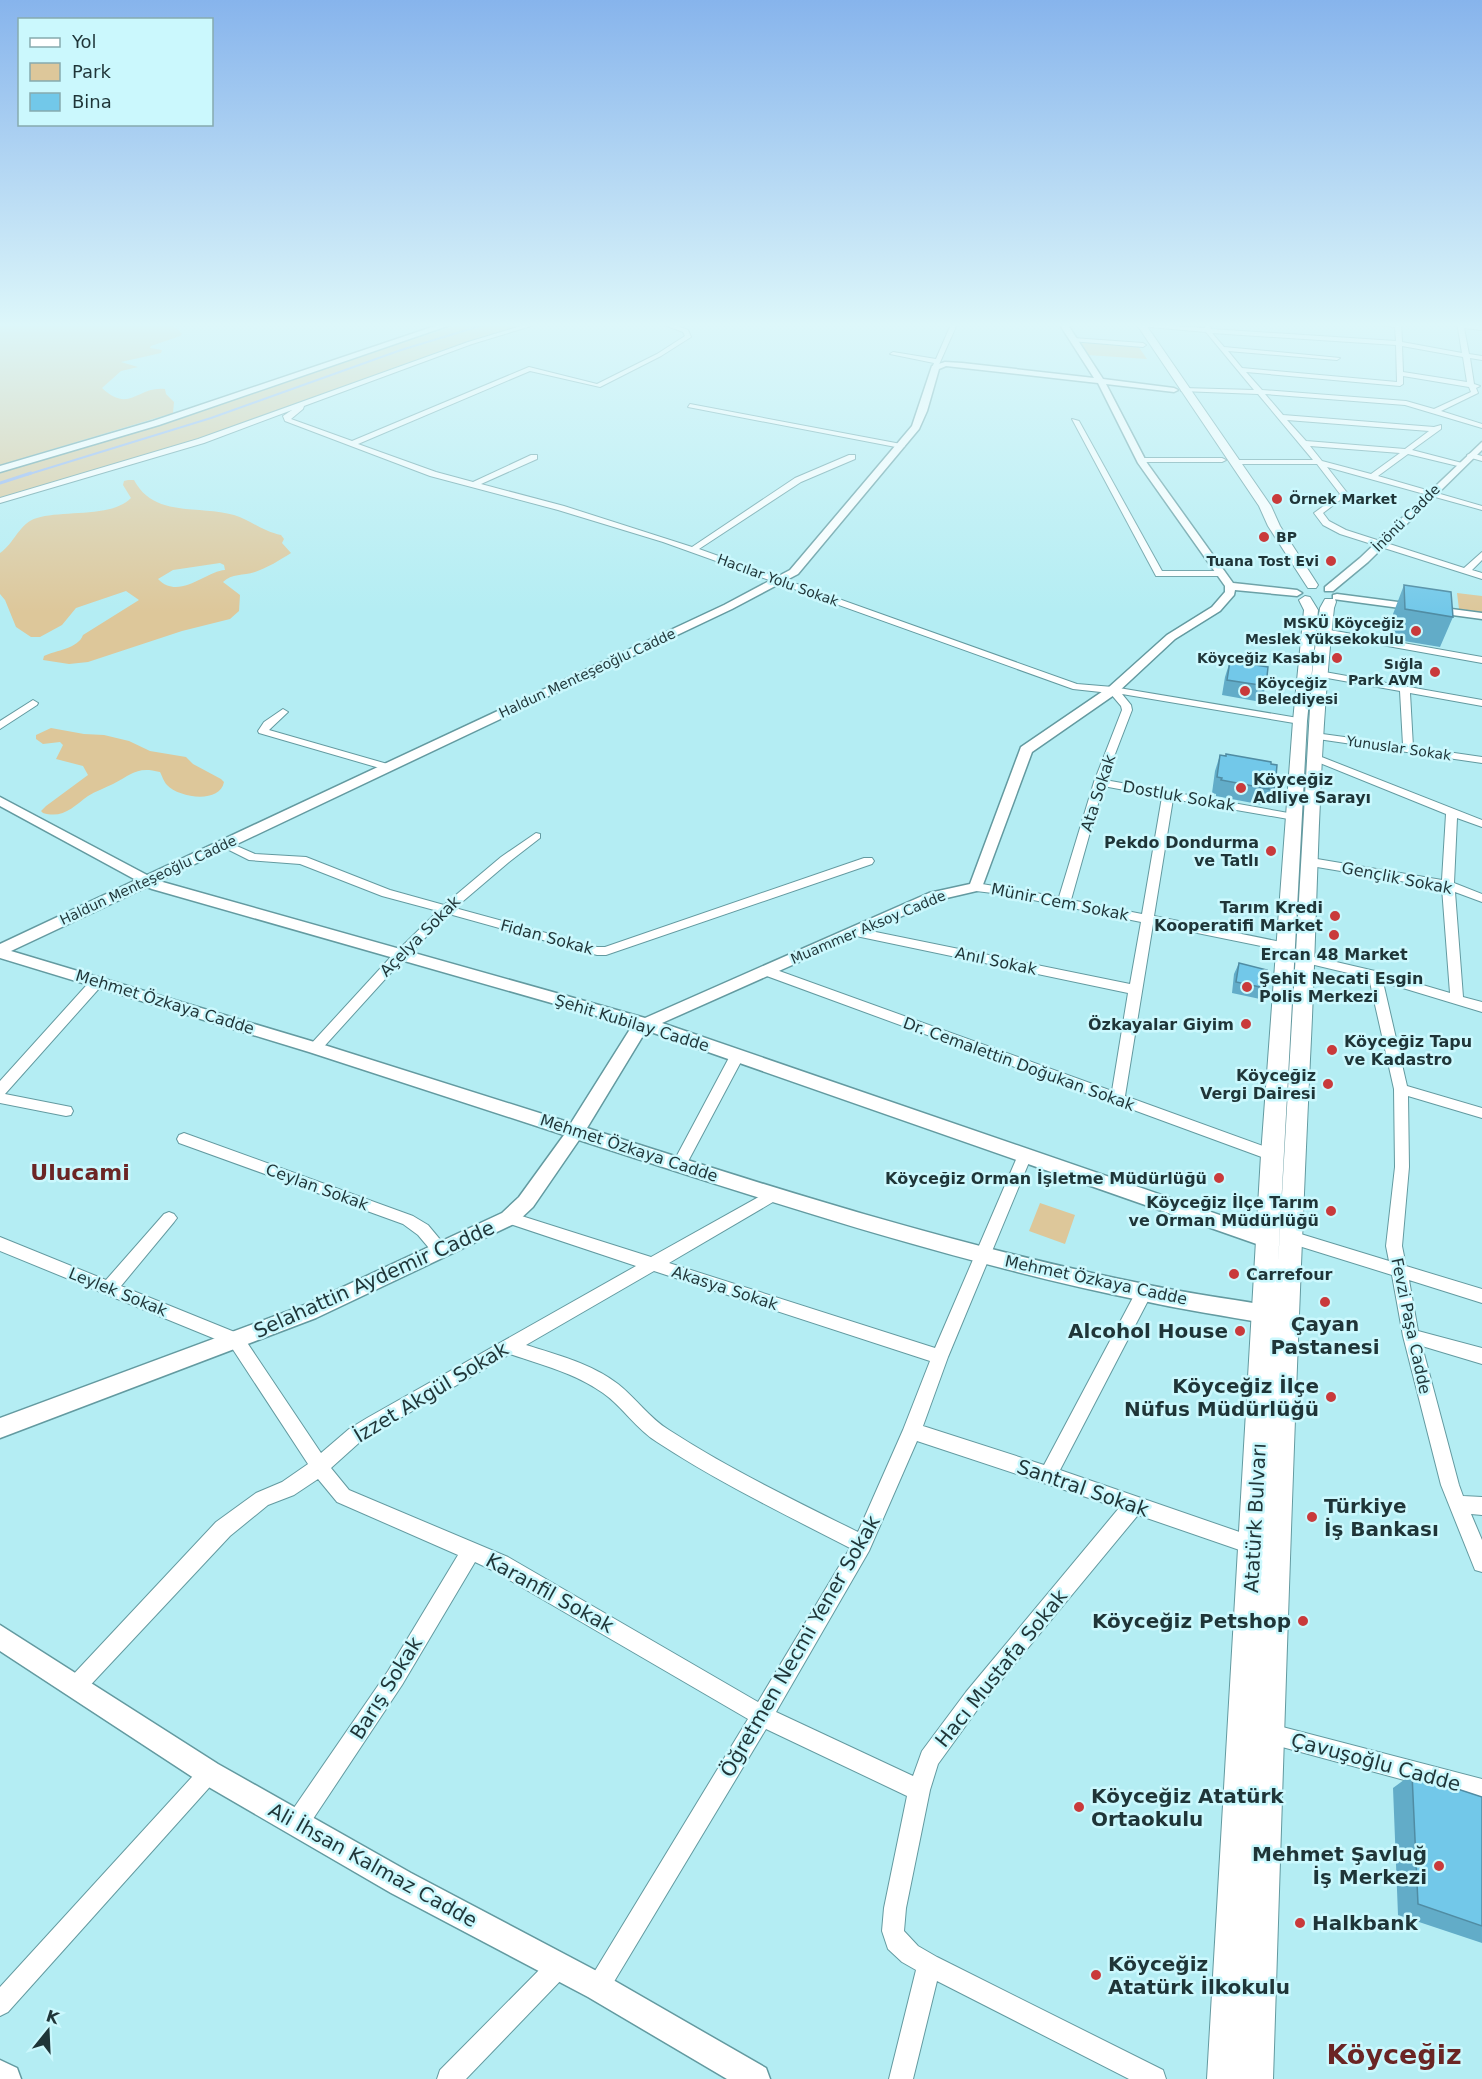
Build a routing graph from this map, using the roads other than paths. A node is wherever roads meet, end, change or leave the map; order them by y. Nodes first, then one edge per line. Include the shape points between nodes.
1 (168, 419) edge
2 (261, 419) edge
3 (287, 419) edge
4 (411, 419) edge
5 (756, 419) edge
6 (920, 419) edge
7 (1120, 419) edge
8 (1197, 419) edge
9 (1202, 419) edge
10 (1284, 419) edge
11 (1308, 419) edge
12 (1449, 419) edge
13 (1459, 419) edge
14 (1075, 421) dead end
15 (1482, 426) edge
16 (1435, 429) junction
17 (1304, 443) junction
18 (352, 444) junction
19 (1482, 445) edge
20 (901, 446) junction
21 (1407, 451) junction
22 (1471, 455) junction
23 (534, 457) dead end
24 (852, 457) dead end
25 (1482, 459) edge
26 (1142, 460) junction
27 (1222, 460) junction
28 (1235, 462) junction
29 (1318, 462) junction
30 (1459, 465) junction
31 (0, 469) edge
32 (1371, 478) junction
33 (473, 485) junction
34 (1431, 493) junction
35 (0, 501) edge
36 (1482, 508) edge
37 (1274, 526) junction
38 (1379, 544) junction
39 (694, 549) junction
40 (1482, 555) edge
41 (1466, 572) junction
42 (1222, 574) junction
43 (1482, 576) edge
44 (781, 581) junction
45 (1230, 586) junction
46 (1305, 593) junction
47 (1332, 596) junction
48 (1482, 616) edge
49 (1324, 632) junction
50 (1482, 660) edge
51 (1319, 674) junction
52 (1113, 690) junction
53 (1405, 690) junction
54 (33, 703) dead end
55 (1482, 703) edge
56 (283, 712) dead end
57 (0, 726) edge
58 (1310, 738) junction
59 (1408, 749) junction
60 (1482, 760) edge
61 (387, 767) junction
62 (1099, 782) junction
63 (1168, 794) junction
64 (2, 804) edge
65 (1452, 812) junction
66 (1294, 817) junction
67 (1482, 824) edge
68 (536, 836) dead end
69 (224, 844) junction
70 (868, 861) dead end
71 (1311, 862) junction
72 (145, 880) junction
73 (1448, 885) junction
74 (976, 887) junction
75 (1482, 898) edge
76 (1064, 902) junction
77 (444, 909) junction
78 (1148, 919) junction
79 (856, 932) junction
80 (0, 952) edge
81 (1296, 953) junction
82 (399, 955) junction
83 (766, 971) junction
84 (1375, 975) junction
85 (98, 981) junction
86 (1136, 990) junction
87 (1457, 998) junction
88 (1482, 1007) edge
89 (646, 1024) junction
90 (315, 1048) junction
91 (737, 1056) junction
92 (1401, 1089) junction
93 (0, 1090) edge
94 (0, 1098) edge
95 (1117, 1101) junction
96 (66, 1111) dead end
97 (1482, 1113) edge
98 (576, 1131) junction
99 (184, 1139) dead end
100 (1025, 1155) junction
101 (1272, 1155) junction
102 (679, 1165) junction
103 (773, 1195) junction
104 (169, 1218) dead end
105 (509, 1218) junction
106 (1280, 1238) junction
107 (0, 1244) edge
108 (440, 1249) junction
109 (984, 1256) junction
110 (651, 1265) junction
111 (1399, 1270) junction
112 (109, 1288) junction
113 (1144, 1293) junction
114 (1482, 1296) edge
115 (1265, 1314) junction
116 (1411, 1336) junction
117 (236, 1340) junction
118 (508, 1346) junction
119 (1482, 1356) edge
120 (940, 1357) junction
121 (0, 1428) edge
122 (912, 1431) junction
123 (321, 1467) junction
124 (1048, 1475) junction
125 (1458, 1504) junction
126 (1134, 1506) junction
127 (1482, 1506) edge
128 (862, 1544) junction
129 (1254, 1546) junction
130 (472, 1550) junction
131 (1482, 1563) edge
132 (0, 1637) edge
133 (76, 1686) junction
134 (762, 1716) junction
135 (1271, 1734) junction
136 (209, 1773) junction
137 (919, 1790) junction
138 (1482, 1790) edge
139 (297, 1823) junction
140 (929, 1965) junction
141 (558, 1967) junction
142 (598, 1987) junction
143 (0, 2004) edge
144 (0, 2075) edge
145 (6, 2079) edge
146 (449, 2079) edge
147 (755, 2079) edge
148 (901, 2079) edge
149 (1154, 2079) edge
150 (1225, 2079) edge
151 (1255, 2079) edge

1 - 31 street
2 - 35 street
3 - 18 street, Hacılar Yolu Sokak
4 - 18 street
5 - 20 street
6 - 20 street, Haldun Menteşeoğlu Cadde
7 - 26 street
8 - 27 main road, Atatürk Bulvarı
9 - 28 main road, Atatürk Bulvarı
10 - 17 street
11 - 16 street
12 - 16 street
13 - 15 street
14 - 42 street via 1159,574
16 - 21 street
17 - 21 street
17 - 29 street
18 - 33 street, Hacılar Yolu Sokak
19 - 22 street, İnönü Cadde
20 - 44 street, Haldun Menteşeoğlu Cadde via 798,568
21 - 30 street
21 - 32 street
22 - 25 street
22 - 30 street, İnönü Cadde
23 - 33 street
24 - 39 street via 798,480
26 - 27 street
26 - 42 street
27 - 37 main road, Atatürk Bulvarı via 1255,509
28 - 29 street
28 - 37 main road, Atatürk Bulvarı
29 - 32 street
29 - 38 street via 1344,494 1318,513 1334,528
30 - 34 street, İnönü Cadde
32 - 34 street
33 - 39 street, Hacılar Yolu Sokak
34 - 36 street
34 - 38 street, İnönü Cadde
37 - 46 main road, Atatürk Bulvarı
38 - 41 street
38 - 47 street, İnönü Cadde
39 - 44 street, Hacılar Yolu Sokak
40 - 41 street
41 - 43 street
42 - 45 street
44 - 52 street, Hacılar Yolu Sokak via 1076,687
44 - 61 street, Haldun Menteşeoğlu Cadde
45 - 46 street
45 - 52 street via 1223,603 1171,637
46 - 47 main road via 1318,603
46 - 58 main road, Atatürk Bulvarı via 1311,610
47 - 48 street
47 - 49 main road, Atatürk Bulvarı
49 - 50 street
49 - 51 main road, Atatürk Bulvarı
51 - 53 street
51 - 58 main road, Atatürk Bulvarı
52 - 58 street, Hacılar Yolu Sokak
52 - 62 street, Ata Sokak via 1127,710
52 - 74 street via 1026,750
53 - 55 street
53 - 59 street
54 - 57 street
56 - 61 street via 263,731
58 - 59 street, Yunuslar Sokak
58 - 65 street
58 - 66 main road, Atatürk Bulvarı
58 - 71 main road, Atatürk Bulvarı
59 - 60 street, Yunuslar Sokak
61 - 69 street, Haldun Menteşeoğlu Cadde
62 - 63 street, Dostluk Sokak
62 - 76 street, Ata Sokak
63 - 66 street, Dostluk Sokak
63 - 78 street
64 - 72 street, Şehit Kubilay Cadde
65 - 67 street
65 - 73 street
66 - 81 main road, Atatürk Bulvarı
68 - 77 street, Açelya Sokak
69 - 72 street, Haldun Menteşeoğlu Cadde
69 - 77 street, Fidan Sokak via 253,857 302,860 368,887
70 - 77 street, Fidan Sokak via 606,951
71 - 73 street, Gençlik Sokak
71 - 81 main road, Atatürk Bulvarı
72 - 80 street, Haldun Menteşeoğlu Cadde
72 - 82 street, Şehit Kubilay Cadde
73 - 75 street, Gençlik Sokak
73 - 87 street
74 - 76 street, Münir Cem Sokak
74 - 79 street, Muammer Aksoy Cadde via 934,896
76 - 78 street, Münir Cem Sokak
77 - 82 street, Açelya Sokak
78 - 81 street, Münir Cem Sokak
78 - 86 street
79 - 83 street, Muammer Aksoy Cadde
79 - 86 street, Anıl Sokak
80 - 85 street, Mehmet Özkaya Cadde
81 - 84 street, Münir Cem Sokak
81 - 101 main road, Atatürk Bulvarı
81 - 106 main road, Atatürk Bulvarı
82 - 89 street, Şehit Kubilay Cadde
82 - 90 street, Açelya Sokak
83 - 89 street, Muammer Aksoy Cadde
83 - 95 street, Dr. Cemalettin Doğukan Sokak
84 - 87 street, Münir Cem Sokak
84 - 92 street, Fevzi Paşa Cadde
85 - 90 street, Mehmet Özkaya Cadde
85 - 93 street
86 - 95 street
87 - 88 street, Münir Cem Sokak
89 - 91 street, Şehit Kubilay Cadde
89 - 98 street, Muammer Aksoy Cadde via 630,1041
90 - 98 street, Mehmet Özkaya Cadde
91 - 100 street, Şehit Kubilay Cadde
91 - 102 street
92 - 97 street
92 - 111 street, Fevzi Paşa Cadde via 1402,1167 1394,1246
94 - 96 street
95 - 101 street, Dr. Cemalettin Doğukan Sokak
98 - 102 street, Mehmet Özkaya Cadde
98 - 105 street, Selahattin Aydemir Cadde via 526,1202
99 - 108 street, Ceylan Sokak via 408,1220
100 - 106 street, Şehit Kubilay Cadde
100 - 109 street, Öğretmen Necmi Yener Sokak
101 - 106 main road, Atatürk Bulvarı
102 - 103 street, Mehmet Özkaya Cadde
103 - 109 street, Mehmet Özkaya Cadde
103 - 110 street, İzzet Akgül Sokak
104 - 112 street
105 - 108 street, Selahattin Aydemir Cadde
105 - 110 street, Akasya Sokak
106 - 111 street
106 - 115 main road, Atatürk Bulvarı
106 - 135 main road, Atatürk Bulvarı
107 - 112 street, Leylek Sokak
108 - 117 street, Selahattin Aydemir Cadde via 309,1312
109 - 113 street, Mehmet Özkaya Cadde
109 - 120 street, Öğretmen Necmi Yener Sokak
110 - 118 street, İzzet Akgül Sokak
110 - 120 street, Akasya Sokak
111 - 114 street
111 - 116 street, Fevzi Paşa Cadde
112 - 117 street, Leylek Sokak
113 - 115 street, Mehmet Özkaya Cadde
113 - 124 street
115 - 129 main road, Atatürk Bulvarı
116 - 119 street
116 - 125 street, Fevzi Paşa Cadde
117 - 121 street, Selahattin Aydemir Cadde
117 - 123 street, Karanfil Sokak
118 - 123 street, İzzet Akgül Sokak via 355,1435
118 - 128 street via 598,1380 670,1441 732,1478
120 - 122 street, Öğretmen Necmi Yener Sokak
122 - 124 street, Santral Sokak
122 - 128 street, Öğretmen Necmi Yener Sokak
123 - 130 street, Karanfil Sokak via 335,1489 354,1503
123 - 133 street, İzzet Akgül Sokak via 288,1489 262,1499 223,1529
124 - 126 street, Santral Sokak
125 - 127 street
125 - 131 street, Fevzi Paşa Cadde
126 - 129 street, Santral Sokak
126 - 137 street, Hacı Mustafa Sokak via 939,1741
128 - 134 street, Öğretmen Necmi Yener Sokak
129 - 150 main road, Atatürk Bulvarı
130 - 134 street, Karanfil Sokak via 533,1581
130 - 139 street, Barış Sokak via 395,1677
132 - 133 street, Ali İhsan Kalmaz Cadde
133 - 136 street, Ali İhsan Kalmaz Cadde
134 - 137 street, Karanfil Sokak
134 - 142 street, Öğretmen Necmi Yener Sokak
135 - 138 street, Çavuşoğlu Cadde
135 - 151 main road, Atatürk Bulvarı
136 - 139 street, Ali İhsan Kalmaz Cadde
136 - 143 street
137 - 140 street, Hacı Mustafa Sokak via 893,1931 896,1941
139 - 141 street, Ali İhsan Kalmaz Cadde
140 - 148 street
140 - 149 street, Hacı Mustafa Sokak
141 - 142 street, Ali İhsan Kalmaz Cadde
141 - 146 street
142 - 147 street, Ali İhsan Kalmaz Cadde
144 - 145 street

